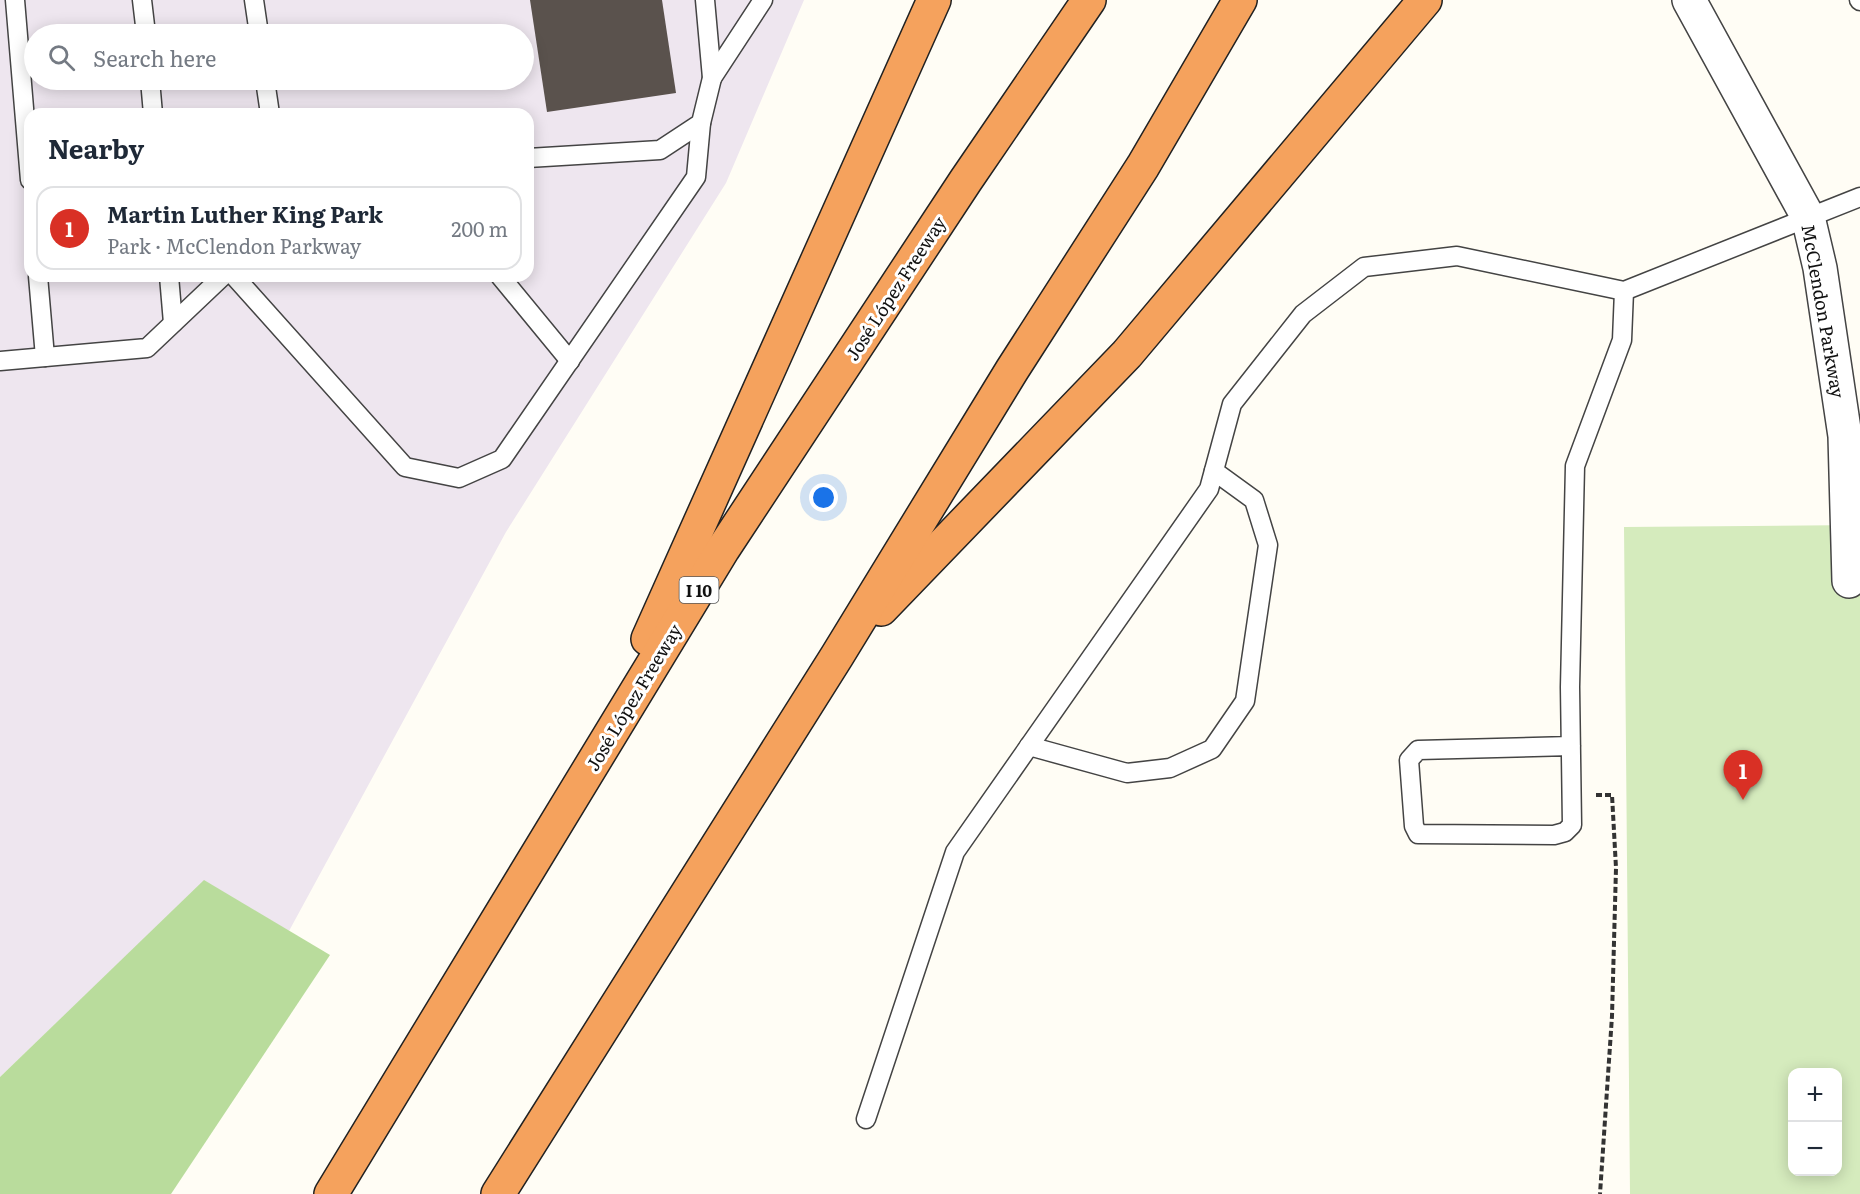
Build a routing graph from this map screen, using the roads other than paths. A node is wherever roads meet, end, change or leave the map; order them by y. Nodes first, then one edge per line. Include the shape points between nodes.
1 (15, 0) edge
2 (142, 0) edge
3 (254, 0) edge
4 (705, 0) edge
5 (764, 0) edge
6 (934, 0) edge
7 (1089, 0) edge
8 (1240, 0) edge
9 (1425, 0) edge
10 (1689, 0) edge
11 (145, 24) edge
12 (258, 24) edge
13 (712, 78) junction
14 (151, 90) edge
15 (266, 90) edge
16 (24, 108) edge
17 (152, 108) edge
18 (269, 108) edge
19 (701, 123) junction
20 (534, 158) edge
21 (1860, 197) edge
22 (1808, 217) junction
23 (39, 282) edge
24 (170, 282) edge
25 (217, 282) edge
26 (239, 282) edge
27 (505, 282) edge
28 (1624, 291) junction
29 (173, 323) junction
30 (45, 357) junction
31 (0, 361) edge
32 (570, 361) junction
33 (1214, 471) junction
34 (1849, 581) dead end
35 (837, 656) junction
36 (1029, 746) junction
37 (1571, 746) junction
38 (591, 766) junction
39 (866, 1119) dead end
40 (331, 1194) edge
41 (498, 1194) edge

1 - 16 lane
2 - 11 lane
3 - 12 lane
4 - 13 lane
5 - 13 lane
6 - 38 highway
7 - 38 highway, José López Freeway / I 10 via 723,549
8 - 35 highway via 1143,166 1012,370
9 - 35 highway via 1127,354
10 - 22 street, McClendon Parkway
13 - 19 lane
14 - 17 lane
15 - 18 lane
19 - 20 lane via 660,150
19 - 32 lane via 696,177
21 - 22 lane
22 - 28 lane
22 - 34 street, McClendon Parkway via 1820,268 1845,436
23 - 30 lane
24 - 29 lane
25 - 29 lane
26 - 32 lane via 405,467 459,478 502,459
27 - 32 lane
28 - 33 lane via 1457,256 1364,267 1303,314 1232,404
28 - 37 lane via 1622,340 1575,466
29 - 30 lane via 147,348
30 - 31 lane
33 - 36 lane via 1209,489
33 - 36 lane via 1254,500 1268,545 1245,701 1212,749 1170,768 1127,773
35 - 41 highway
36 - 39 lane via 955,852
37 - 37 lane via 1418,750 1409,760 1411,816 1418,834 1565,832 1572,825
38 - 40 highway, José López Freeway / I 10

